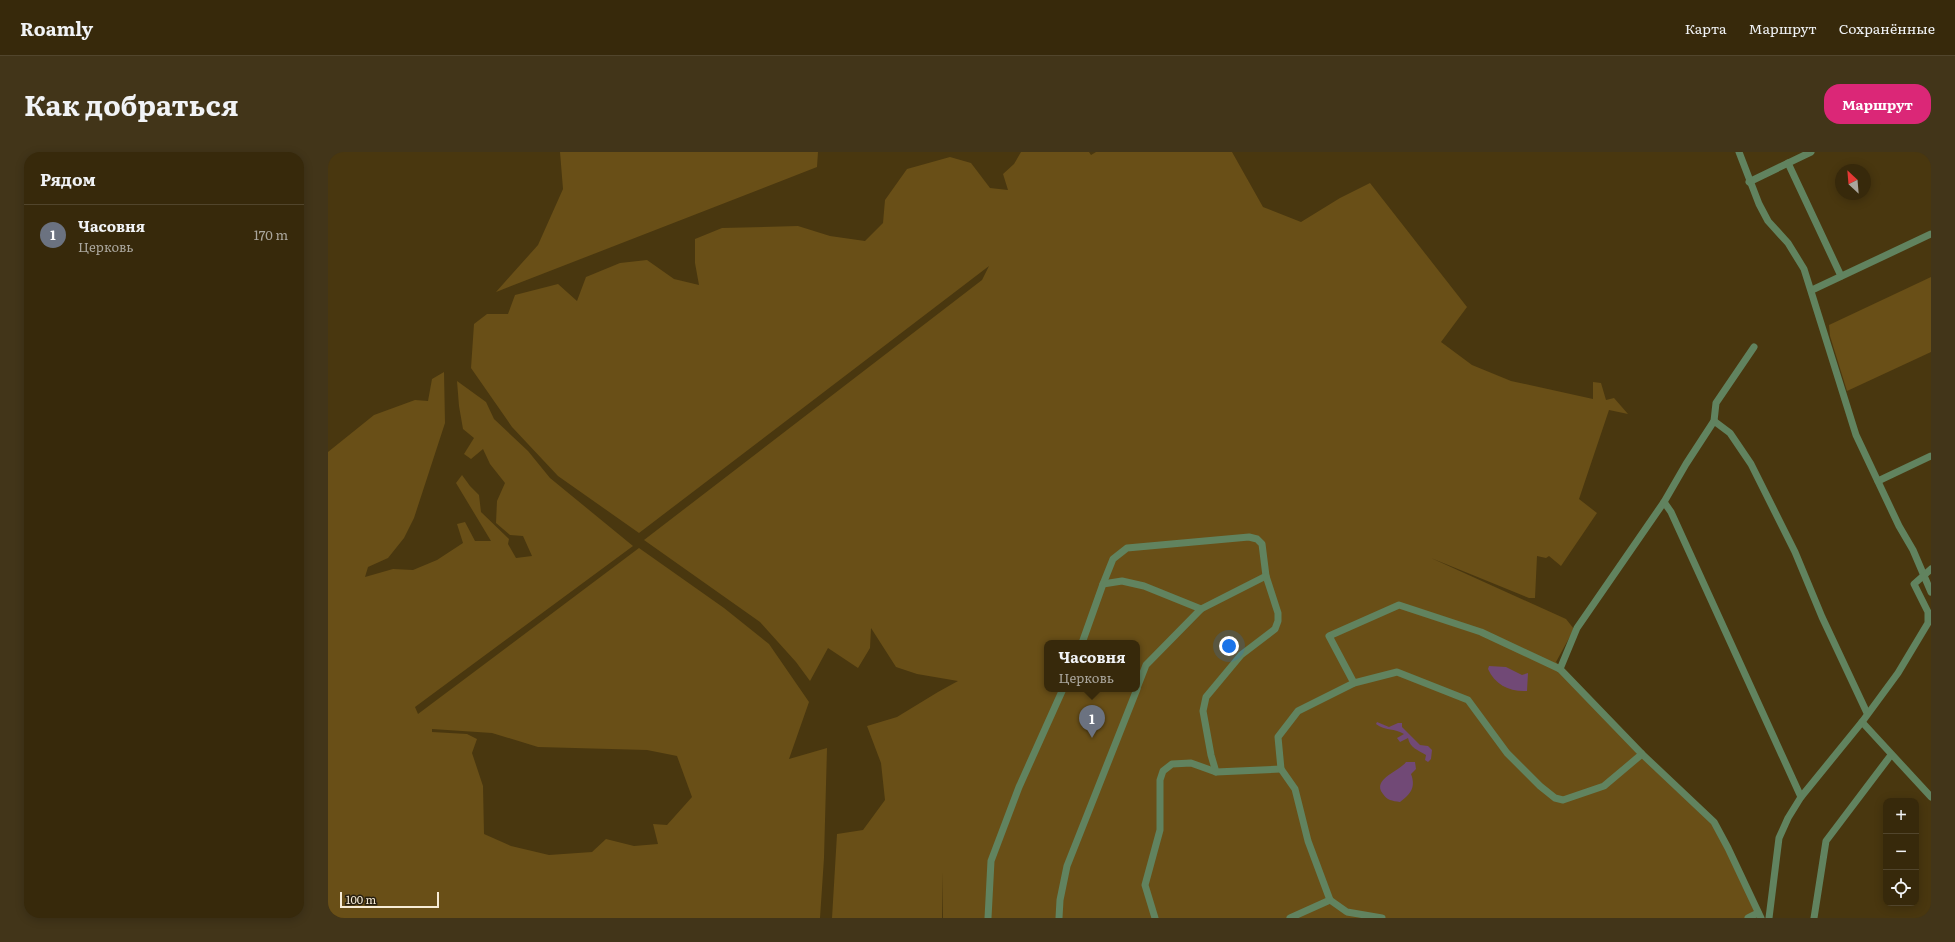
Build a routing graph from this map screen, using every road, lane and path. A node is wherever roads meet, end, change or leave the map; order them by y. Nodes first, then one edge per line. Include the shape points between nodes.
1 (1739, 152) edge
2 (1811, 152) edge
3 (1788, 163) junction
4 (1749, 182) junction
5 (1931, 234) edge
6 (1841, 276) junction
7 (1812, 290) junction
8 (1754, 347) dead end
9 (1714, 421) junction
10 (1931, 456) edge
11 (1878, 481) junction
12 (1664, 502) junction
13 (1931, 569) edge
14 (1266, 576) junction
15 (1925, 576) junction
16 (1103, 584) junction
17 (1931, 592) edge
18 (1201, 609) junction
19 (1083, 640) edge
20 (1560, 669) junction
21 (1140, 681) edge
22 (1354, 682) junction
23 (1062, 692) edge
24 (1136, 692) edge
25 (1867, 714) junction
26 (1862, 722) junction
27 (1642, 754) junction
28 (1891, 755) junction
29 (1281, 769) junction
30 (1216, 772) junction
31 (1931, 796) edge
32 (1801, 797) junction
33 (1330, 900) junction
34 (1346, 915) edge
35 (1760, 915) edge
36 (988, 918) edge
37 (1059, 918) edge
38 (1155, 918) edge
39 (1290, 918) edge
40 (1382, 918) edge
41 (1748, 918) edge
42 (1769, 918) edge
43 (1814, 918) edge

1 - 4 street
2 - 3 street
3 - 4 street
3 - 6 street
4 - 7 street via 1768,221 1788,243 1804,269
5 - 6 street
6 - 7 street
7 - 11 street via 1856,435
8 - 9 street via 1716,403
9 - 12 street
9 - 25 street via 1730,433 1751,464 1795,552
10 - 11 street
11 - 15 street
12 - 20 street via 1577,628
12 - 32 street via 1672,512
13 - 15 street
14 - 16 street via 1262,544 1257,539 1249,537 1127,548 1113,559
14 - 18 street
14 - 30 street via 1278,613 1275,628 1241,655 1206,697 1203,711
15 - 17 street
15 - 25 street via 1914,584 1928,612 1928,623 1898,673
16 - 18 street via 1122,581 1144,586
16 - 19 street
18 - 21 street via 1146,665
20 - 22 street via 1481,632 1399,605 1329,636
20 - 27 street
22 - 27 street via 1397,672 1468,700 1507,753 1555,798 1563,800 1604,786
22 - 29 street via 1298,711 1278,737
23 - 36 street via 1019,787 991,861
24 - 37 street via 1067,866
25 - 26 street
26 - 28 street
26 - 32 street
27 - 35 street via 1714,822
28 - 31 street
28 - 43 street via 1826,841
29 - 30 street
29 - 33 street via 1295,789 1308,841
30 - 38 street via 1191,764 1172,764 1163,771 1160,780 1160,830 1145,885
32 - 42 street via 1779,838
33 - 34 street
33 - 39 street
34 - 40 street
35 - 41 street

